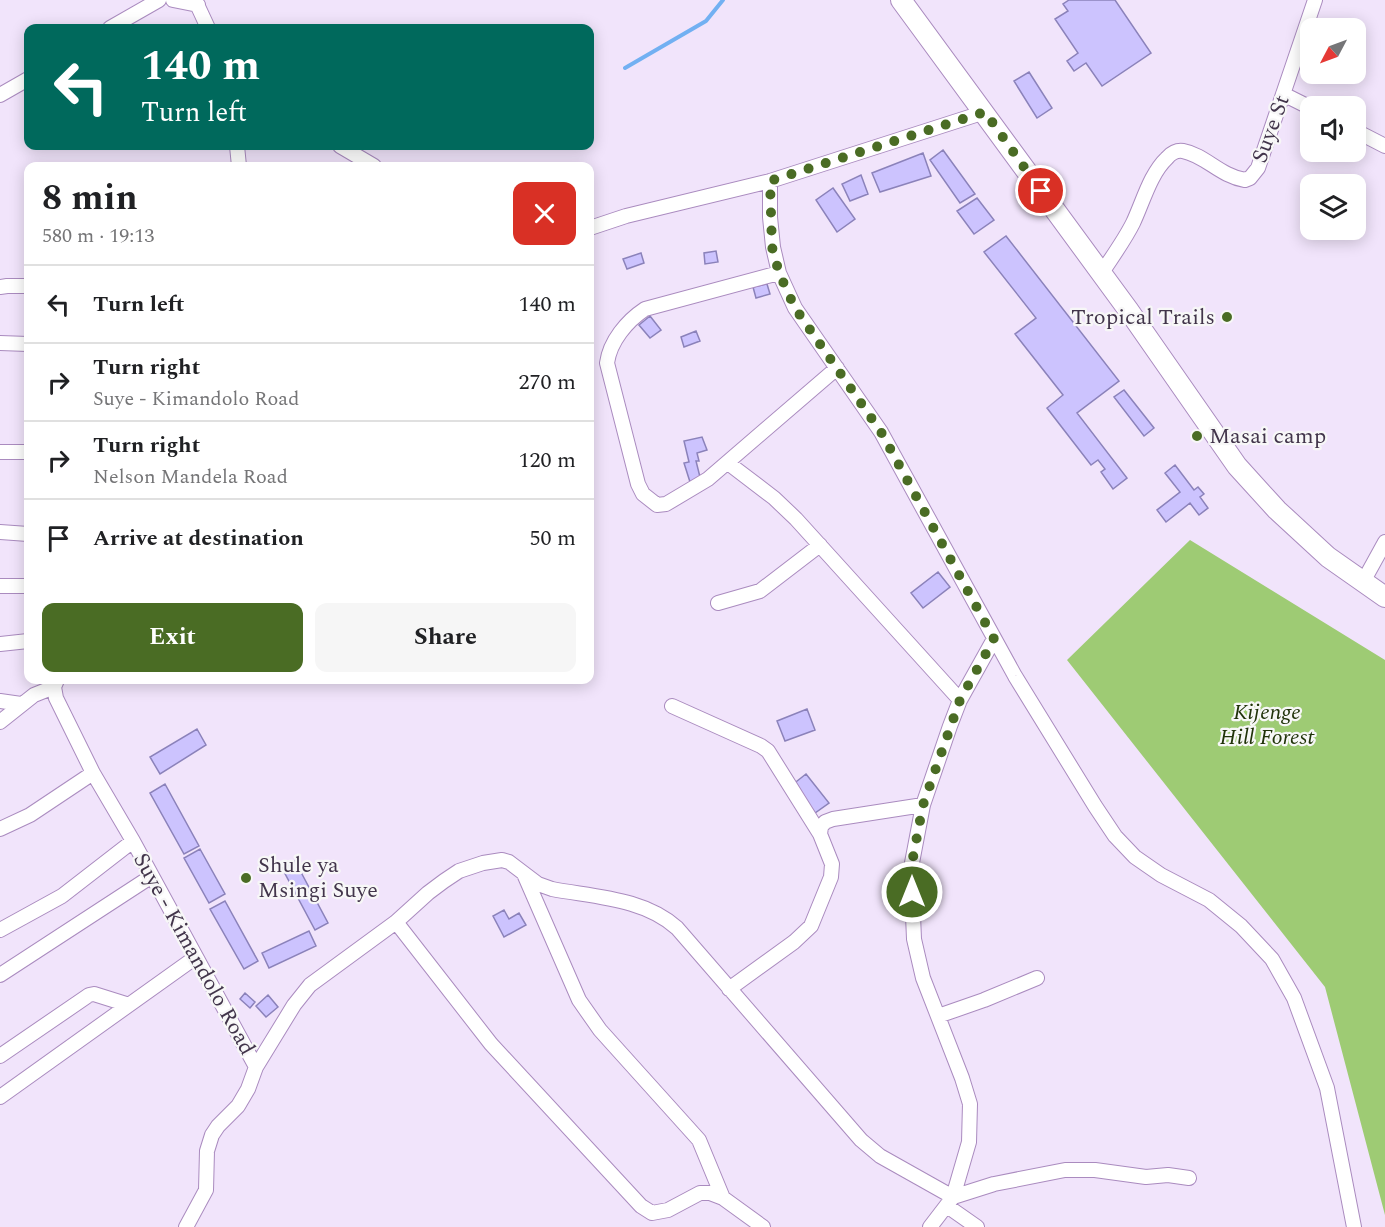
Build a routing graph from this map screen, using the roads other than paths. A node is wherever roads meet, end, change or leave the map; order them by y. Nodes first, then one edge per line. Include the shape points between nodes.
1 (159, 0) edge
2 (174, 0) edge
3 (901, 0) edge
4 (1316, 0) edge
5 (196, 2) edge
6 (117, 24) edge
7 (206, 24) edge
8 (24, 81) edge
9 (1283, 94) junction
10 (0, 95) edge
11 (1300, 102) edge
12 (985, 112) junction
13 (1366, 136) edge
14 (1385, 146) edge
15 (347, 150) edge
16 (367, 162) edge
17 (770, 181) junction
18 (594, 227) edge
19 (779, 273) junction
20 (1101, 274) junction
21 (24, 286) edge
22 (0, 287) edge
23 (0, 343) edge
24 (24, 344) edge
25 (837, 368) junction
26 (0, 452) edge
27 (24, 452) edge
28 (728, 463) junction
29 (0, 532) edge
30 (24, 534) edge
31 (1385, 542) edge
32 (820, 545) junction
33 (1363, 582) junction
34 (0, 586) edge
35 (24, 586) edge
36 (1385, 597) edge
37 (718, 603) dead end
38 (994, 639) junction
39 (24, 641) edge
40 (0, 644) edge
41 (54, 684) edge
42 (56, 684) edge
43 (0, 700) edge
44 (960, 700) junction
45 (21, 704) junction
46 (672, 706) dead end
47 (0, 722) edge
48 (93, 773) junction
49 (923, 805) junction
50 (0, 829) edge
51 (820, 834) junction
52 (133, 841) junction
53 (524, 874) junction
54 (152, 876) junction
55 (396, 922) junction
56 (0, 930) edge
57 (196, 957) junction
58 (0, 975) edge
59 (1037, 978) dead end
60 (729, 989) junction
61 (129, 1005) junction
62 (938, 1016) junction
63 (0, 1056) edge
64 (256, 1067) junction
65 (0, 1097) edge
66 (1189, 1178) dead end
67 (723, 1198) junction
68 (950, 1201) junction
69 (186, 1227) edge
70 (763, 1227) edge
71 (930, 1227) edge
72 (977, 1227) edge
73 (1354, 1227) edge

1 - 6 street
2 - 5 street
3 - 12 main road
4 - 9 street, Suye St
5 - 7 street
8 - 10 street
9 - 11 street
9 - 20 street, Suye St via 1258,168 1245,180 1181,150 1166,158 1133,224
12 - 17 street
12 - 20 main road
13 - 14 street
15 - 16 street
17 - 18 street
17 - 19 street via 772,247
19 - 25 street via 795,308
19 - 28 street via 645,309 629,322 609,351 607,363 638,484 651,502 666,504
20 - 33 main road via 1252,484 1328,557
21 - 22 street
23 - 24 street
25 - 28 street
25 - 38 street via 881,432
26 - 27 street
28 - 32 street via 774,498
29 - 30 street
31 - 33 street
32 - 37 street via 760,591
32 - 44 street
33 - 36 main road
34 - 35 street
38 - 44 street
38 - 73 street via 1115,836 1135,857 1161,875 1217,906 1272,959 1294,998 1327,1088
39 - 40 street
41 - 45 street
42 - 48 street, Suye - Kimandolo Road via 60,709
43 - 45 street
44 - 49 street
45 - 47 street
46 - 51 street via 768,751
48 - 50 street via 30,815
48 - 52 street, Suye - Kimandolo Road
49 - 51 street via 833,819 825,822
49 - 62 street via 911,868 914,939 923,978
51 - 60 street via 830,855 831,877 811,926
52 - 54 street, Suye - Kimandolo Road
52 - 56 street via 62,896
53 - 55 street via 502,860 459,871
53 - 60 street via 552,889 646,908 664,917
53 - 67 street via 579,1000 600,1030 699,1140
54 - 57 street, Suye - Kimandolo Road
54 - 58 street
55 - 64 street via 310,986
55 - 67 street via 491,1044 641,1206 652,1213 668,1210 700,1193
57 - 61 street
57 - 64 street, Suye - Kimandolo Road
59 - 62 street
60 - 68 street via 861,1140
61 - 63 street via 89,994
61 - 65 street
62 - 68 street via 970,1104 969,1142
64 - 69 street, Suye - Kimandolo Road via 238,1106 212,1135 207,1151 206,1190
66 - 68 street via 1065,1170 994,1184
67 - 70 street
68 - 71 street
68 - 72 street

